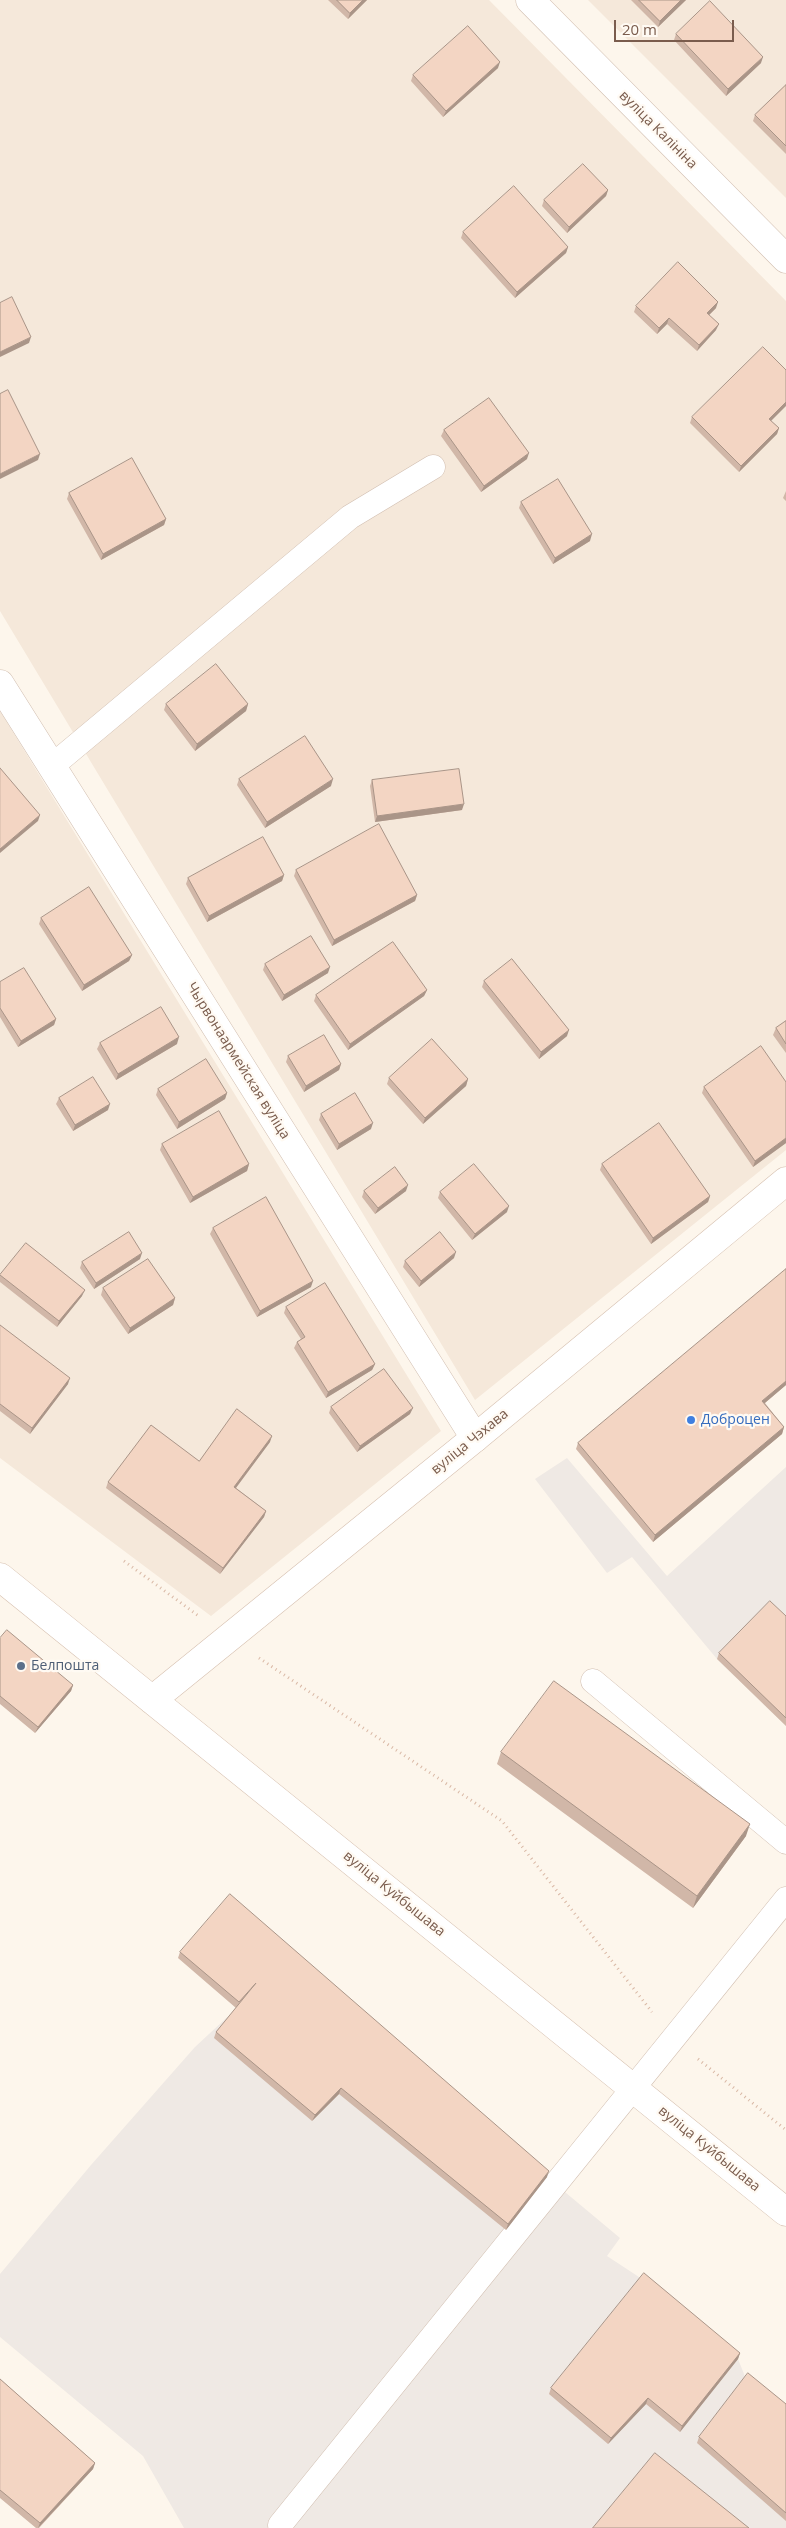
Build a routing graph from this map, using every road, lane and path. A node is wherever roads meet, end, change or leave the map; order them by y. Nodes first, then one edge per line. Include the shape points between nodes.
1 (530, 0) edge
2 (786, 259) edge
3 (433, 467) dead end
4 (0, 684) edge
5 (52, 766) junction
6 (786, 1181) edge
7 (475, 1438) junction
8 (124, 1561) dead end
9 (0, 1577) edge
10 (228, 1638) junction
11 (593, 1681) dead end
12 (152, 1700) junction
13 (786, 1842) edge
14 (786, 1898) edge
15 (674, 2040) junction
16 (635, 2088) junction
17 (786, 2130) edge
18 (786, 2212) edge
19 (280, 2525) dead end

1 - 2 street, вуліца Калініна
3 - 5 lane via 350,517
4 - 5 street, Чырвонаармейская вуліца
5 - 7 street, Чырвонаармейская вуліца
6 - 7 street, вуліца Чэхава
7 - 10 street, вуліца Чэхава
8 - 10 path
9 - 12 street, вуліца Куйбышава
10 - 12 street, вуліца Чэхава
10 - 15 path via 502,1821
11 - 13 lane
12 - 16 street, вуліца Куйбышава
14 - 15 lane
15 - 16 lane
15 - 17 path
16 - 18 street, вуліца Куйбышава
16 - 19 lane

